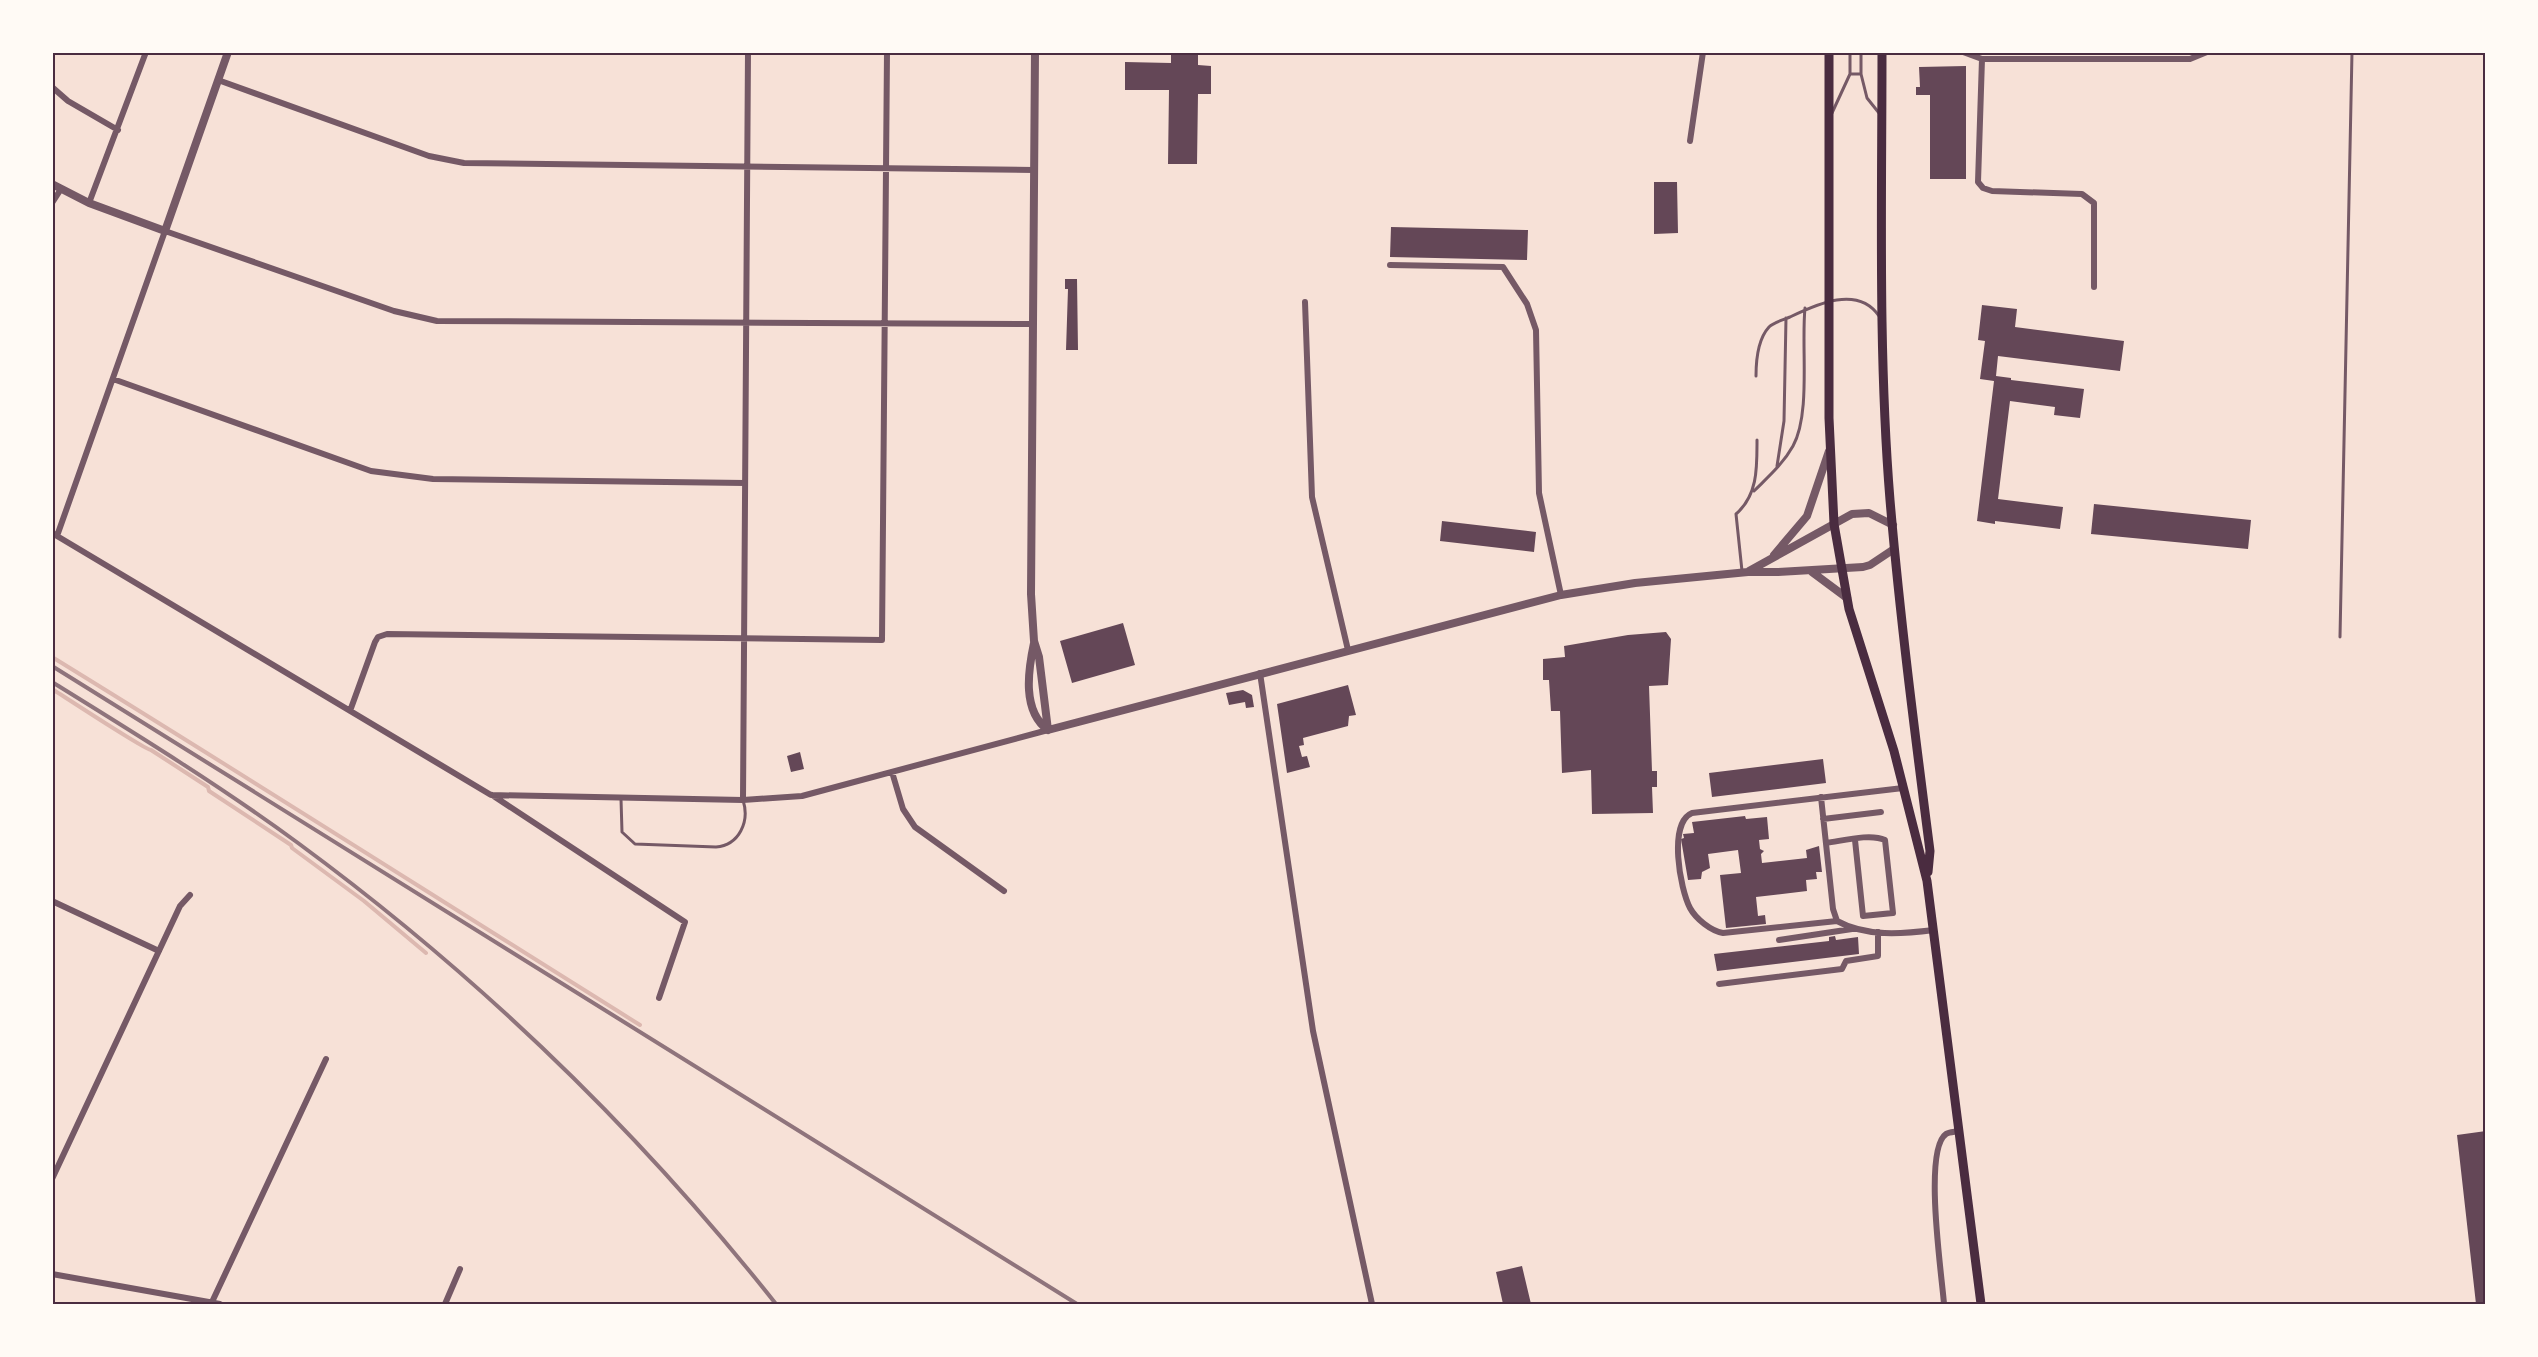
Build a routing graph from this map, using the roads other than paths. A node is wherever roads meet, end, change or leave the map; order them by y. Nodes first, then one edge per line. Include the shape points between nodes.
1 (146, 52) edge
2 (228, 52) edge
3 (748, 52) edge
4 (887, 52) edge
5 (1035, 52) edge
6 (1702, 52) edge
7 (1829, 52) edge
8 (1850, 52) edge
9 (1861, 52) edge
10 (1882, 52) edge
11 (1963, 52) edge
12 (2207, 52) edge
13 (2352, 52) edge
14 (1973, 54) edge
15 (2010, 56) edge
16 (2060, 56) edge
17 (1982, 59) junction
18 (1850, 74) junction
19 (1861, 74) junction
20 (218, 80) junction
21 (52, 87) edge
22 (1882, 117) junction
23 (1829, 118) junction
24 (118, 130) junction
25 (1690, 141) dead end
26 (747, 167) junction
27 (887, 168) junction
28 (1034, 170) junction
29 (52, 184) edge
30 (61, 189) junction
31 (52, 203) edge
32 (89, 203) junction
33 (165, 231) junction
34 (1390, 265) dead end
35 (2094, 287) dead end
36 (1305, 302) dead end
37 (1830, 303) junction
38 (1804, 308) junction
39 (1786, 318) junction
40 (1883, 323) junction
41 (746, 324) junction
42 (1033, 324) junction
43 (883, 325) junction
44 (1756, 376) dead end
45 (113, 379) junction
46 (1757, 440) dead end
47 (1830, 447) junction
48 (1776, 470) junction
49 (745, 483) junction
50 (1754, 491) junction
51 (1834, 524) junction
52 (1893, 525) junction
53 (55, 535) edge
54 (1894, 549) junction
55 (1769, 560) junction
56 (1841, 568) junction
57 (1810, 571) junction
58 (1745, 572) junction
59 (1561, 595) junction
60 (1847, 598) junction
61 (2340, 637) dead end
62 (743, 638) junction
63 (1034, 641) junction
64 (1348, 650) junction
65 (1260, 673) junction
66 (350, 711) junction
67 (1048, 730) junction
68 (892, 772) junction
69 (1903, 788) junction
70 (491, 795) junction
71 (1821, 797) junction
72 (621, 798) junction
73 (743, 800) junction
74 (1881, 812) dead end
75 (1823, 819) junction
76 (1855, 840) junction
77 (1826, 843) junction
78 (1927, 881) junction
79 (1004, 891) dead end
80 (190, 895) dead end
81 (52, 901) edge
82 (1837, 921) junction
83 (1852, 929) junction
84 (1934, 930) junction
85 (1878, 932) junction
86 (1779, 940) dead end
87 (159, 951) junction
88 (1719, 984) dead end
89 (659, 998) dead end
90 (326, 1059) dead end
91 (1959, 1131) junction
92 (52, 1179) edge
93 (460, 1269) dead end
94 (52, 1274) edge
95 (212, 1302) junction
96 (220, 1305) edge
97 (445, 1305) edge
98 (1372, 1305) edge
99 (1944, 1305) edge
100 (1981, 1305) edge

1 - 24 street
2 - 20 street
3 - 26 street
4 - 27 street
5 - 28 street
6 - 25 street
7 - 23 main road
8 - 18 lane
9 - 19 lane
10 - 22 main road
11 - 14 street
12 - 16 street via 2190,59
13 - 61 lane
14 - 17 street
15 - 16 street
15 - 17 street
17 - 35 street via 1978,182 1992,191 2082,194 2091,198
18 - 19 lane
18 - 23 lane
19 - 22 lane via 1867,98
20 - 26 street via 451,161
20 - 33 street
21 - 24 street
22 - 40 main road
23 - 37 main road
24 - 32 street
26 - 27 street
26 - 41 street
27 - 28 street
27 - 43 street
28 - 42 street
29 - 30 street
30 - 31 street
30 - 32 street
32 - 33 street
33 - 41 street via 404,314 437,321
33 - 45 street
34 - 59 street via 1503,267 1527,304 1534,319 1538,355 1539,493
36 - 64 street via 1312,497
37 - 38 lane
37 - 40 lane via 1848,299 1866,302
37 - 47 main road
38 - 39 lane
38 - 48 lane via 1802,417 1792,447
39 - 44 lane via 1770,325 1761,338
39 - 48 lane via 1784,421
40 - 52 main road
41 - 43 street
41 - 49 street
42 - 43 street
42 - 63 street
43 - 62 street via 882,640
45 - 49 street via 371,471 401,477
45 - 53 street
46 - 50 lane
47 - 51 main road
47 - 55 street via 1807,516
48 - 50 lane
49 - 62 street
50 - 58 lane via 1737,514
51 - 52 street via 1852,514 1869,513
51 - 55 street
51 - 56 main road
52 - 54 main road
53 - 66 street
54 - 56 street via 1870,565
54 - 78 main road via 1930,851
55 - 58 street
56 - 57 street
56 - 60 main road
57 - 58 street
57 - 60 street
58 - 59 street
59 - 64 street
60 - 69 main road
62 - 66 street via 387,634 375,642
62 - 73 street
63 - 67 street
63 - 67 street via 1030,696 1035,718
64 - 65 street
65 - 67 street
65 - 98 street via 1313,1031
66 - 70 street
67 - 68 street
68 - 73 street via 810,795
68 - 79 street via 903,809 915,827
69 - 71 street
69 - 78 main road
70 - 72 street
70 - 89 street via 685,922
71 - 75 street
71 - 82 street via 1688,814 1677,836 1686,900 1693,914 1719,933
72 - 73 street
72 - 73 lane via 622,832 628,840 642,846 729,845 743,825
74 - 75 street
75 - 77 street
76 - 76 street via 1863,916 1893,913 1885,840
76 - 77 street
77 - 82 street
78 - 84 main road
80 - 87 street via 180,906
81 - 87 street
82 - 83 street
83 - 85 street
83 - 86 street
84 - 85 street
84 - 91 main road
85 - 88 street via 1878,956 1845,961 1842,969
87 - 92 street
90 - 95 street
91 - 99 street via 1942,1138 1934,1173
91 - 100 main road
93 - 97 street
94 - 95 street
95 - 96 street

